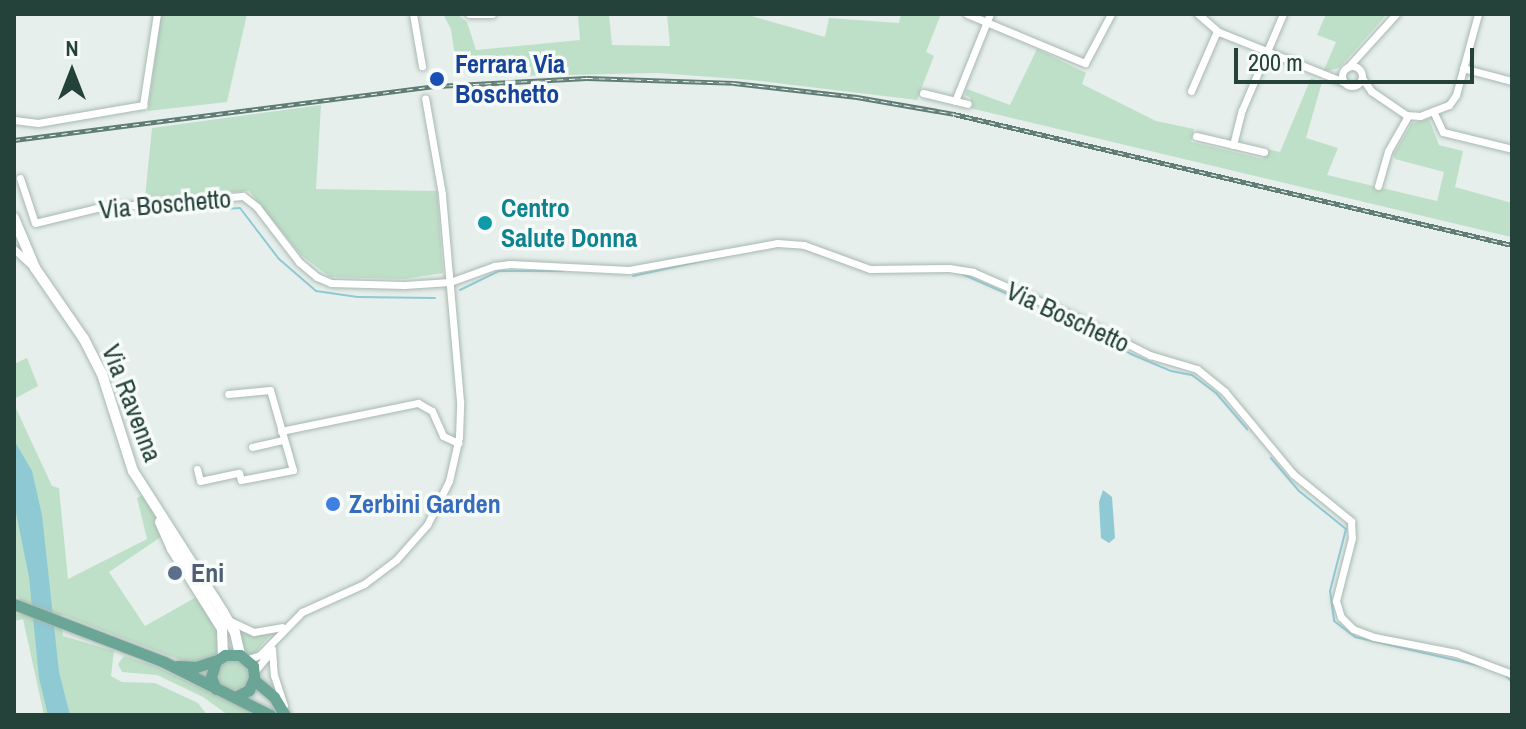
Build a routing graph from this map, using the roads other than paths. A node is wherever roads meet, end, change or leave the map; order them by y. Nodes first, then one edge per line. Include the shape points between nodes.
1 (157, 14) edge
2 (413, 14) edge
3 (469, 14) edge
4 (492, 14) edge
5 (967, 14) edge
6 (1111, 14) edge
7 (1198, 14) edge
8 (1283, 14) edge
9 (1396, 14) edge
10 (1478, 14) edge
11 (989, 18) edge
12 (1217, 31) junction
13 (1364, 49) junction
14 (1267, 53) junction
15 (422, 66) dead end
16 (1463, 68) junction
17 (1345, 70) junction
18 (1361, 74) junction
19 (1324, 77) junction
20 (1512, 81) edge
21 (1344, 82) junction
22 (1353, 86) junction
23 (1191, 91) dead end
24 (1371, 91) junction
25 (923, 93) dead end
26 (425, 98) dead end
27 (955, 101) junction
28 (968, 104) dead end
29 (1433, 111) junction
30 (1408, 116) junction
31 (14, 120) edge
32 (1196, 136) dead end
33 (1233, 145) junction
34 (1512, 149) edge
35 (1264, 152) dead end
36 (20, 178) dead end
37 (1378, 186) dead end
38 (14, 218) edge
39 (14, 249) edge
40 (22, 258) junction
41 (14, 262) edge
42 (35, 268) junction
43 (450, 282) junction
44 (228, 394) dead end
45 (281, 431) junction
46 (283, 440) junction
47 (458, 443) junction
48 (252, 447) dead end
49 (197, 469) dead end
50 (173, 542) junction
51 (17, 606) edge
52 (227, 620) junction
53 (288, 624) junction
54 (277, 635) junction
55 (272, 649) junction
56 (244, 657) junction
57 (219, 659) junction
58 (164, 662) junction
59 (1512, 674) edge
60 (254, 676) junction
61 (217, 690) junction
62 (235, 697) junction
63 (270, 715) edge
64 (286, 715) edge

1 - 31 street via 143,105 38,123
2 - 15 street
3 - 4 street
5 - 11 street
6 - 11 street via 1085,63
7 - 12 street
8 - 14 street
9 - 13 street
10 - 16 street
11 - 27 street
12 - 14 street
12 - 23 street
13 - 17 street
13 - 18 street
14 - 19 street
14 - 33 street
16 - 20 street
16 - 29 street via 1453,102
17 - 18 street
17 - 19 street
17 - 21 street
18 - 22 street
18 - 24 street
19 - 21 street
21 - 22 street
22 - 24 street
24 - 30 street
25 - 27 street
26 - 43 street
27 - 28 street
29 - 30 street
29 - 34 street via 1443,132
30 - 37 street via 1388,151
32 - 33 street
33 - 35 street
36 - 43 street, Via Boschetto via 35,223 97,208 239,196 254,203 293,255 326,282
38 - 42 main road, Via Ravenna
39 - 40 street, Via Ravenna
40 - 41 street
40 - 42 street, Via Ravenna
42 - 50 main road, Via Ravenna via 96,361 127,457
43 - 47 street
43 - 59 street, Via Boschetto via 501,265 629,270 777,243 804,245 863,268 973,272 1150,355 1197,369 1225,392 1293,474 1351,521 1352,538 1336,601 1341,617 1353,629 1456,653
44 - 45 street via 270,390
45 - 46 street
45 - 47 street via 418,403 434,414 443,436
46 - 48 street
46 - 49 street via 293,470 200,481
47 - 53 street via 439,504 408,549 370,580
50 - 52 main road, Via Ravenna
50 - 57 main road, Via Ravenna via 222,629
51 - 58 main road
52 - 53 street via 254,632
52 - 56 main road, Via Ravenna
53 - 54 street
54 - 55 street
54 - 56 street via 260,655
55 - 60 street
55 - 64 street
56 - 57 main road
56 - 60 main road, Via Ravenna
57 - 58 main road via 188,668
57 - 61 main road, Via Ravenna via 211,677
58 - 61 main road
60 - 62 main road via 249,690
60 - 64 main road, Via Ravenna
61 - 62 main road
62 - 63 main road

